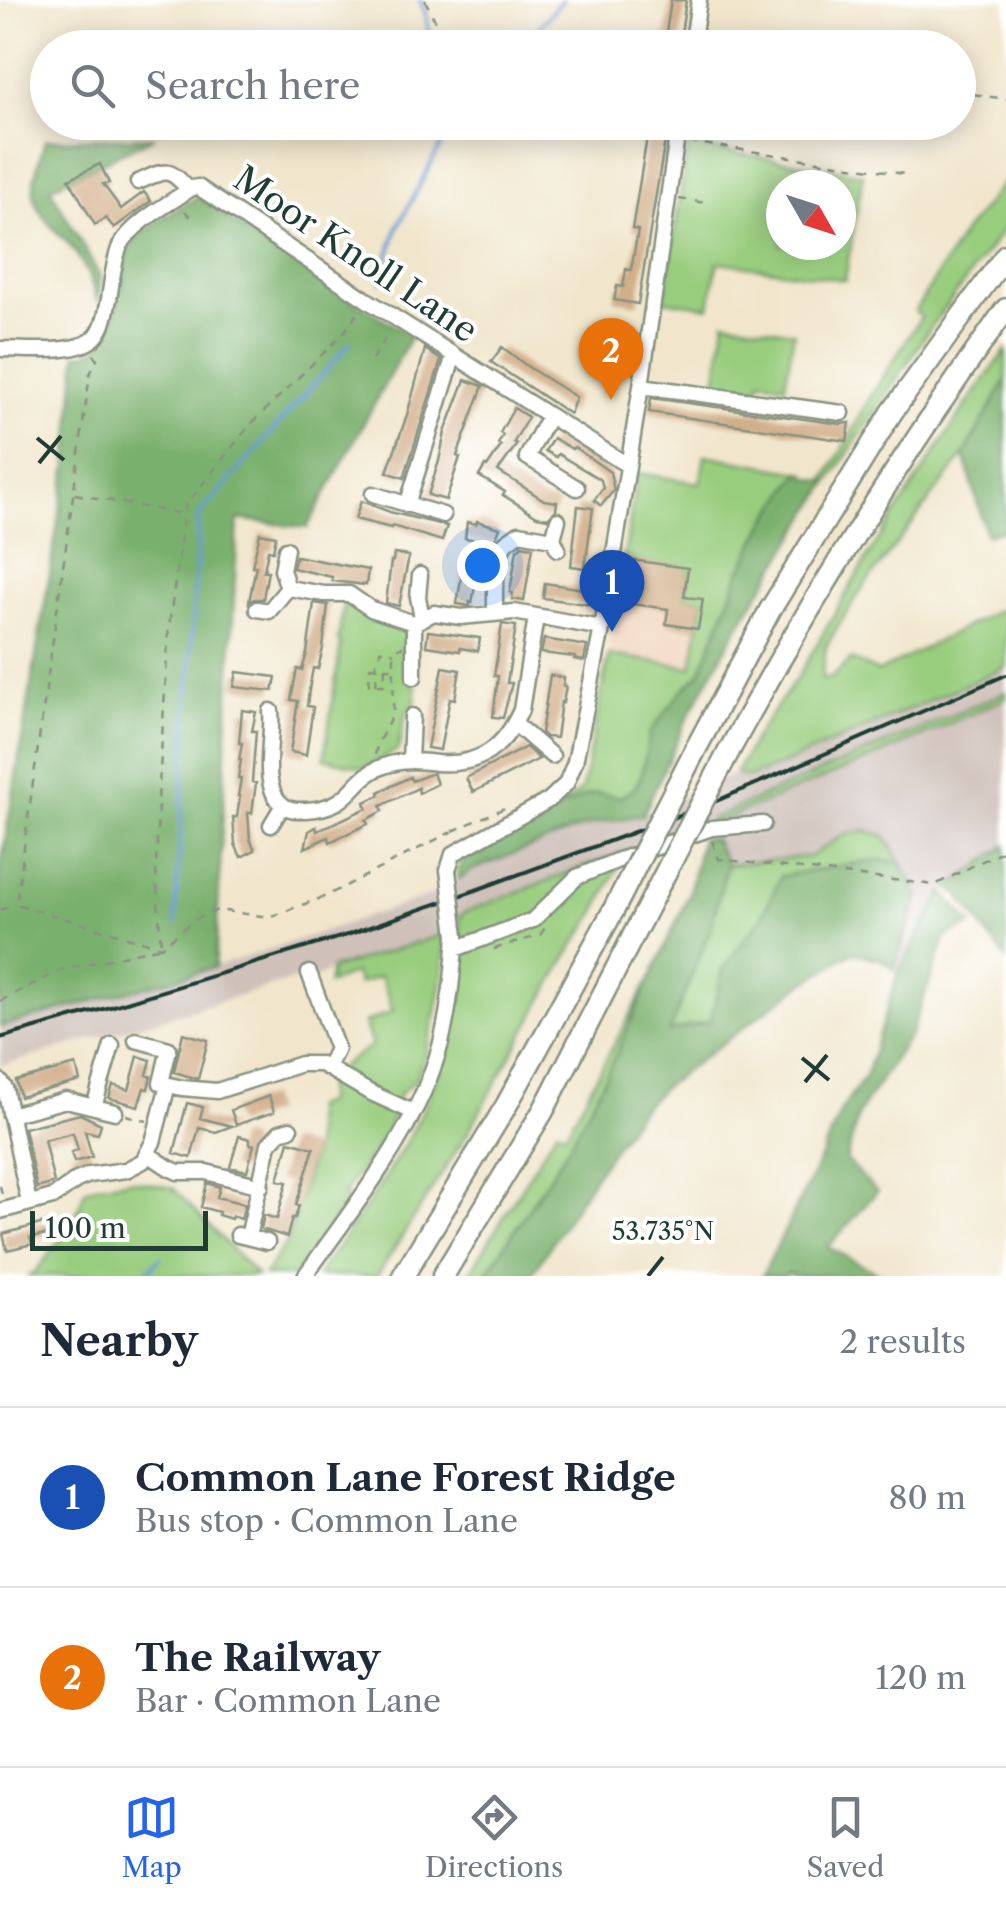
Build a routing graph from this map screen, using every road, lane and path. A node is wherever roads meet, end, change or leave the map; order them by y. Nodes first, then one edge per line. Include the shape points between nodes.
1 (425, 0) edge
2 (699, 0) edge
3 (439, 30) edge
4 (695, 30) edge
5 (976, 95) edge
6 (1006, 99) edge
7 (677, 140) edge
8 (721, 140) edge
9 (906, 174) dead end
10 (138, 182) dead end
11 (189, 190) junction
12 (668, 197) junction
13 (175, 199) junction
14 (707, 203) dead end
15 (194, 221) dead end
16 (1006, 254) edge
17 (367, 300) junction
18 (1006, 309) edge
19 (398, 320) junction
20 (88, 344) junction
21 (0, 349) edge
22 (618, 353) dead end
23 (454, 356) junction
24 (645, 356) junction
25 (372, 360) dead end
26 (641, 386) junction
27 (842, 413) dead end
28 (549, 416) junction
29 (628, 465) junction
30 (577, 488) dead end
31 (73, 494) junction
32 (372, 494) dead end
33 (407, 506) junction
34 (184, 514) junction
35 (442, 515) dead end
36 (558, 520) dead end
37 (286, 549) dead end
38 (420, 576) dead end
39 (288, 588) junction
40 (257, 609) dead end
41 (495, 612) junction
42 (536, 617) junction
43 (418, 620) junction
44 (602, 628) junction
45 (414, 644) junction
46 (395, 654) junction
47 (378, 668) junction
48 (385, 668) junction
49 (393, 668) junction
50 (414, 677) dead end
51 (271, 710) dead end
52 (412, 716) dead end
53 (515, 724) junction
54 (552, 756) dead end
55 (410, 760) junction
56 (378, 768) junction
57 (523, 800) dead end
58 (283, 805) junction
59 (764, 824) dead end
60 (271, 825) dead end
61 (452, 832) junction
62 (710, 834) dead end
63 (1006, 849) edge
64 (461, 850) junction
65 (16, 904) junction
66 (0, 910) edge
67 (548, 922) dead end
68 (456, 942) junction
69 (161, 947) junction
70 (489, 951) dead end
71 (309, 973) dead end
72 (0, 1001) edge
73 (136, 1040) dead end
74 (112, 1045) dead end
75 (328, 1067) junction
76 (0, 1081) edge
77 (164, 1084) junction
78 (94, 1107) junction
79 (115, 1112) joint
80 (413, 1112) junction
81 (10, 1115) junction
82 (158, 1124) junction
83 (289, 1128) dead end
84 (148, 1154) junction
85 (261, 1186) junction
86 (29, 1203) junction
87 (0, 1211) edge
88 (267, 1242) dead end
89 (306, 1276) edge
90 (403, 1276) edge
91 (444, 1276) edge

1 - 3 path
2 - 4 street
5 - 6 path
7 - 12 street
8 - 9 path
10 - 11 street via 172,172
11 - 13 street, Moor Knoll Lane
11 - 17 street, Moor Knoll Lane via 205,190
12 - 14 path
12 - 24 street
13 - 15 path
13 - 20 street, Moor Knoll Lane via 122,243 104,323
16 - 90 highway, bridge via 892,412 770,610 506,1106
17 - 19 street, Moor Knoll Lane
17 - 34 path via 342,336 250,425
18 - 91 highway, bridge via 812,604 728,751 543,1112
19 - 23 street, Moor Knoll Lane
19 - 25 path
20 - 21 street
20 - 31 path via 97,359
22 - 24 street
23 - 28 street, Moor Knoll Lane
23 - 33 street
24 - 26 street
26 - 27 street
26 - 29 street
28 - 29 street, Moor Knoll Lane
28 - 30 street via 527,457
29 - 44 street
31 - 34 path
31 - 65 path
32 - 33 street
33 - 35 street
34 - 69 path via 158,802
36 - 41 street via 555,544 519,534 505,543
37 - 39 street via 282,570
38 - 43 street
39 - 40 street via 269,611
39 - 43 street via 349,594 371,609
41 - 42 street
41 - 43 street via 434,613
42 - 44 street
42 - 53 street
43 - 45 street
44 - 64 street via 566,784
45 - 46 path
45 - 50 street
46 - 47 path via 380,650
46 - 49 path
47 - 48 path
47 - 48 path via 376,685 384,685
48 - 49 path
49 - 56 path via 393,714 377,745
51 - 58 street via 268,782
52 - 55 street
53 - 54 street
53 - 55 street via 495,748 466,763
55 - 56 street
56 - 58 street via 333,806
57 - 61 path
58 - 60 street
59 - 68 street via 712,828 616,861 577,877 533,920
61 - 64 path
61 - 69 path via 270,917 217,910
62 - 63 path via 719,860 935,885
64 - 68 street, bridge via 448,870
65 - 66 path
65 - 69 path
67 - 70 path via 540,935
68 - 80 street via 440,1046
69 - 72 path via 61,970
71 - 75 street via 337,1049
73 - 77 street via 170,1049
74 - 78 street
75 - 77 street via 301,1064 217,1091
75 - 80 street
76 - 81 street
77 - 82 street
78 - 79 street
78 - 81 street via 66,1100
79 - 82 path
80 - 89 street
81 - 86 street
82 - 84 street
83 - 85 street via 272,1138
84 - 85 street via 178,1172
84 - 86 street via 126,1170 90,1175
85 - 88 street via 243,1236
86 - 87 street

